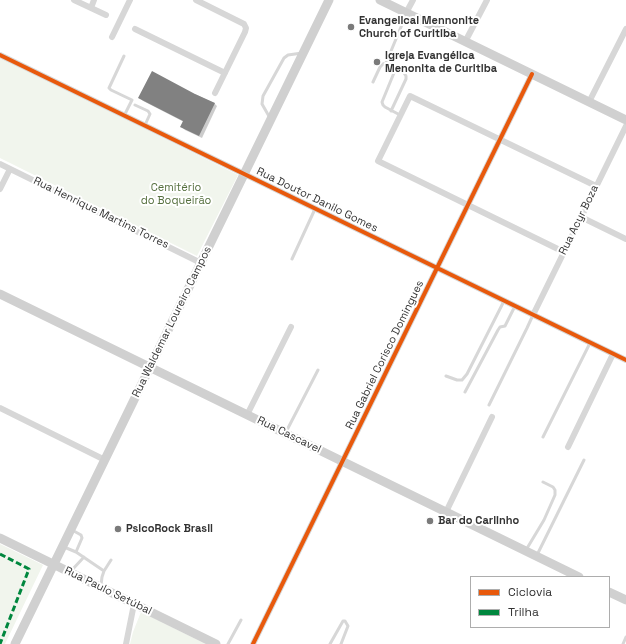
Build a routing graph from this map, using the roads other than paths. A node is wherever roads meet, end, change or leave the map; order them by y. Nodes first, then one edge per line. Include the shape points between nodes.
1 (74, 0) edge
2 (94, 0) edge
3 (130, 0) edge
4 (196, 0) edge
5 (329, 0) edge
6 (380, 0) edge
7 (413, 0) edge
8 (487, 0) edge
9 (91, 8) junction
10 (406, 13) junction
11 (106, 15) dead end
12 (626, 29) edge
13 (135, 30) dead end
14 (112, 37) dead end
15 (465, 42) junction
16 (304, 53) junction
17 (0, 55) edge
18 (124, 56) dead end
19 (386, 63) junction
20 (396, 68) junction
21 (225, 73) junction
22 (532, 74) junction
23 (373, 82) dead end
24 (215, 93) dead end
25 (589, 102) junction
26 (136, 105) dead end
27 (391, 111) junction
28 (400, 115) junction
29 (124, 116) junction
30 (271, 120) junction
31 (626, 120) edge
32 (145, 125) junction
33 (626, 126) edge
34 (500, 140) junction
35 (0, 164) edge
36 (10, 169) junction
37 (244, 174) junction
38 (596, 186) junction
39 (0, 189) edge
40 (468, 205) junction
41 (315, 209) junction
42 (581, 216) junction
43 (626, 239) edge
44 (564, 252) junction
45 (292, 259) dead end
46 (201, 263) junction
47 (437, 268) junction
48 (0, 294) edge
49 (504, 301) junction
50 (515, 306) junction
51 (533, 315) junction
52 (291, 328) dead end
53 (590, 343) junction
54 (613, 354) junction
55 (626, 360) edge
56 (150, 367) junction
57 (318, 370) dead end
58 (446, 376) dead end
59 (465, 392) dead end
60 (489, 405) dead end
61 (0, 408) edge
62 (247, 415) junction
63 (492, 417) dead end
64 (285, 434) junction
65 (543, 437) dead end
66 (568, 447) dead end
67 (105, 460) junction
68 (584, 460) dead end
69 (343, 462) junction
70 (543, 482) dead end
71 (446, 512) junction
72 (71, 529) junction
73 (0, 538) edge
74 (62, 546) junction
75 (525, 551) junction
76 (76, 552) junction
77 (536, 556) junction
78 (84, 557) junction
79 (111, 560) dead end
80 (54, 564) junction
81 (104, 571) junction
82 (70, 572) junction
83 (577, 576) edge
84 (101, 587) junction
85 (610, 592) edge
86 (626, 600) edge
87 (134, 604) junction
88 (241, 620) dead end
89 (626, 637) edge
90 (15, 644) edge
91 (126, 644) edge
92 (216, 644) edge
93 (228, 644) edge
94 (253, 644) edge
95 (330, 644) edge
96 (341, 644) edge
97 (622, 644) edge

1 - 9 street
2 - 9 street
3 - 14 street
4 - 21 street via 244,24 246,28
5 - 16 main road, Rua Waldemar Loureiro Campos
6 - 10 main road
7 - 10 street
8 - 15 street
9 - 11 street
10 - 15 main road
10 - 19 lane
12 - 25 street
13 - 21 street
15 - 22 main road
16 - 30 main road, Rua Waldemar Loureiro Campos
16 - 30 lane via 284,58 263,96 262,104
17 - 29 street, Rua Doutor Danilo Gomes
18 - 29 lane via 109,88 132,100
19 - 20 lane
19 - 23 lane via 380,67
20 - 27 lane via 382,102
20 - 27 lane via 404,73 406,79
21 - 24 street
22 - 25 main road
22 - 34 street, Rua Gabriel Corisco Domingues
25 - 31 main road
26 - 32 lane via 148,111 149,116
27 - 28 lane
28 - 34 street via 410,96
28 - 40 street via 378,161
29 - 32 street, Rua Doutor Danilo Gomes
30 - 37 main road, Rua Waldemar Loureiro Campos
32 - 37 street, Rua Doutor Danilo Gomes
33 - 38 street, Rua Acyr Boza
34 - 38 street
34 - 40 street, Rua Gabriel Corisco Domingues
35 - 36 street, Rua Henrique Martins Torres
36 - 39 street
36 - 46 street, Rua Henrique Martins Torres
37 - 41 street, Rua Doutor Danilo Gomes
37 - 46 main road, Rua Waldemar Loureiro Campos
38 - 42 street, Rua Acyr Boza
40 - 44 street
40 - 47 street, Rua Gabriel Corisco Domingues
41 - 45 lane
41 - 47 street, Rua Doutor Danilo Gomes
42 - 43 street
42 - 44 street, Rua Acyr Boza
44 - 51 street, Rua Acyr Boza
46 - 56 main road, Rua Waldemar Loureiro Campos
47 - 49 street, Rua Doutor Danilo Gomes
47 - 69 street, Rua Gabriel Corisco Domingues
48 - 56 main road, Rua Cascavel
49 - 50 street, Rua Doutor Danilo Gomes
49 - 58 lane via 468,374 462,380
50 - 51 street, Rua Doutor Danilo Gomes
50 - 59 lane via 505,326 498,330
51 - 53 street, Rua Doutor Danilo Gomes
51 - 60 lane
52 - 62 street
53 - 54 street, Rua Doutor Danilo Gomes
53 - 65 lane
54 - 55 street, Rua Doutor Danilo Gomes
54 - 66 street
56 - 62 main road, Rua Cascavel
56 - 67 main road, Rua Waldemar Loureiro Campos
57 - 64 lane
61 - 67 street
62 - 64 main road, Rua Cascavel
63 - 71 street
64 - 69 main road, Rua Cascavel
67 - 72 main road, Rua Waldemar Loureiro Campos
68 - 77 lane
69 - 71 main road, Rua Cascavel
69 - 94 street, Rua Gabriel Corisco Domingues
70 - 75 lane via 555,490 555,495 544,520
71 - 75 main road, Rua Cascavel
72 - 74 main road, Rua Waldemar Loureiro Campos
72 - 76 lane via 82,538
73 - 80 main road, Rua Paulo Setúbal
74 - 76 lane
74 - 80 main road, Rua Waldemar Loureiro Campos
75 - 77 main road, Rua Cascavel
76 - 78 lane
77 - 83 main road, Rua Cascavel
78 - 81 lane
78 - 82 lane
79 - 81 lane
80 - 82 main road, Rua Paulo Setúbal
80 - 90 main road, Rua Waldemar Loureiro Campos
81 - 84 lane
82 - 84 main road, Rua Paulo Setúbal
84 - 87 main road, Rua Paulo Setúbal
85 - 86 main road
87 - 91 street
87 - 92 main road, Rua Paulo Setúbal
88 - 93 lane
89 - 97 lane
95 - 96 lane via 345,621 348,626

